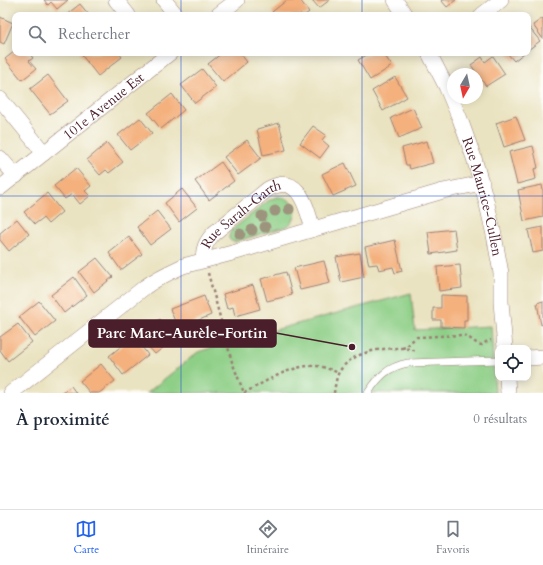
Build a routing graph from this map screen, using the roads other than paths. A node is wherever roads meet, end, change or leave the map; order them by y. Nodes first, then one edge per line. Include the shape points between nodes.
1 (116, 0) edge
2 (164, 0) edge
3 (237, 0) edge
4 (395, 0) edge
5 (501, 0) edge
6 (126, 12) edge
7 (174, 12) edge
8 (222, 12) edge
9 (403, 12) edge
10 (486, 12) edge
11 (162, 56) edge
12 (431, 56) edge
13 (0, 99) edge
14 (44, 153) junction
15 (0, 158) edge
16 (16, 176) junction
17 (482, 183) junction
18 (0, 188) edge
19 (314, 230) junction
20 (206, 265) junction
21 (505, 345) edge
22 (543, 357) edge
23 (531, 358) edge
24 (495, 360) edge
25 (507, 381) edge
26 (11, 393) edge
27 (368, 393) edge
28 (508, 393) edge

1 - 6 street
2 - 7 street
3 - 8 street
4 - 9 street
5 - 10 street
11 - 14 street, 101e Avenue Est
12 - 17 street, Rue Maurice-Cullen via 460,119
13 - 14 street
14 - 16 street, 101e Avenue Est
15 - 16 street
16 - 18 street, 101e Avenue Est
17 - 19 street, Rue Sarah-Garth via 443,191
17 - 21 street, Rue Maurice-Cullen via 501,273
19 - 20 street, Rue Sarah-Garth via 236,252
19 - 20 street, Rue Sarah-Garth via 295,188 287,184 278,184 268,189 210,237 204,247
20 - 26 street, Rue Sarah-Garth via 183,266 152,282
22 - 23 street
24 - 27 lane via 402,364 383,374
25 - 28 street

